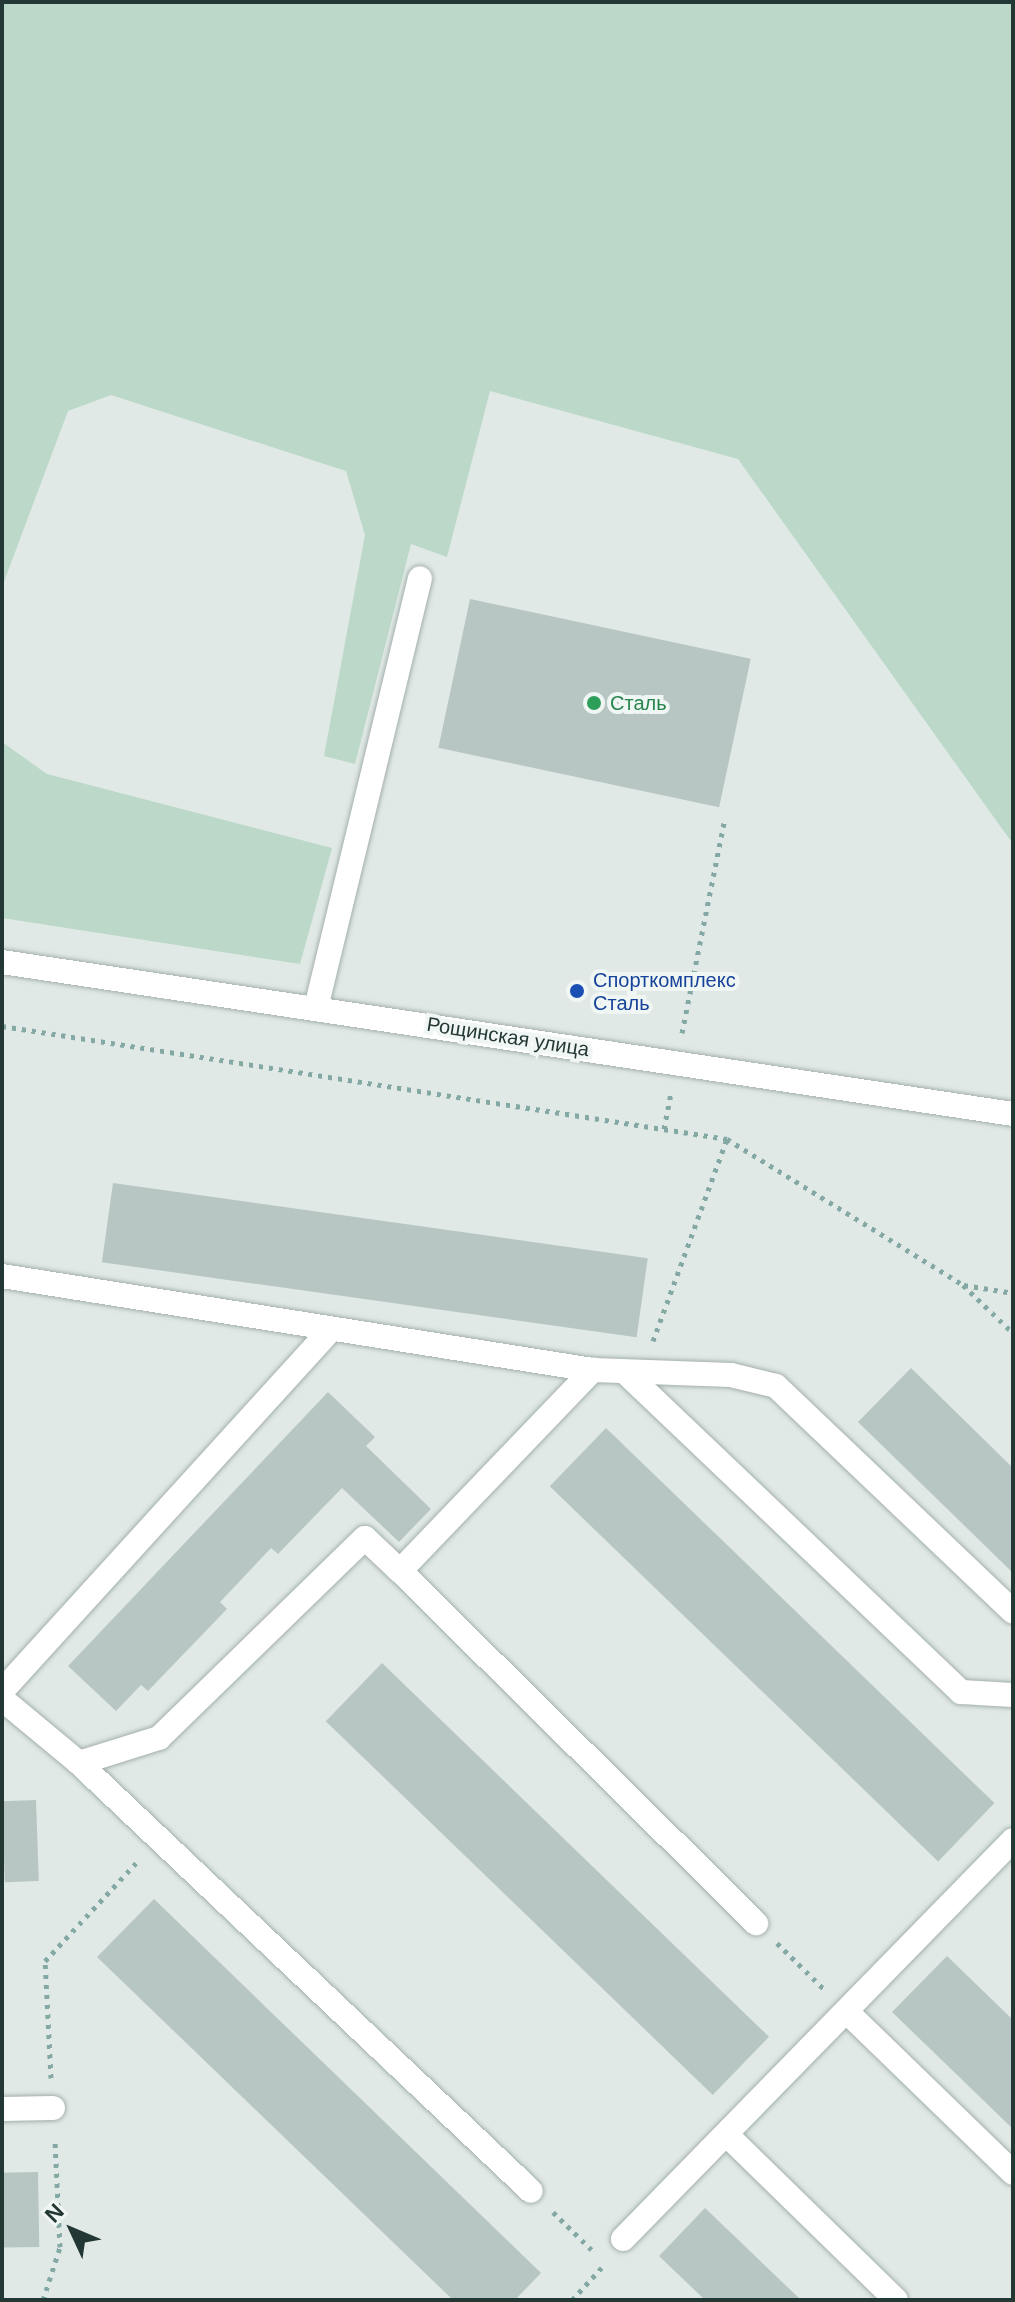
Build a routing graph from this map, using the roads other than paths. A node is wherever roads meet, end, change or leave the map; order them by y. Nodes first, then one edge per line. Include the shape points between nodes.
1 (420, 578) dead end
2 (2, 962) edge
3 (316, 1008) junction
4 (1013, 1114) edge
5 (2, 1276) edge
6 (330, 1330) junction
7 (593, 1370) junction
8 (633, 1373) junction
9 (400, 1571) junction
10 (1013, 1612) edge
11 (2, 1691) edge
12 (1013, 1695) edge
13 (2, 1699) edge
14 (79, 1763) junction
15 (1013, 1840) edge
16 (756, 1923) road end
17 (847, 2012) junction
18 (53, 2108) road end
19 (2, 2109) edge
20 (729, 2137) junction
21 (1013, 2173) edge
22 (531, 2191) road end
23 (623, 2239) road end
24 (896, 2300) edge

1 - 3 main road
2 - 3 main road, Рощинская улица
3 - 4 main road, Рощинская улица
5 - 6 main road
6 - 7 main road
6 - 11 main road
7 - 8 main road
7 - 9 main road
8 - 10 main road via 731,1375 776,1386
8 - 12 main road via 961,1692
9 - 14 main road via 365,1538 159,1738
9 - 16 main road
13 - 14 main road
14 - 22 main road
15 - 17 main road
17 - 20 main road
17 - 21 main road
18 - 19 main road
20 - 23 main road
20 - 24 main road

